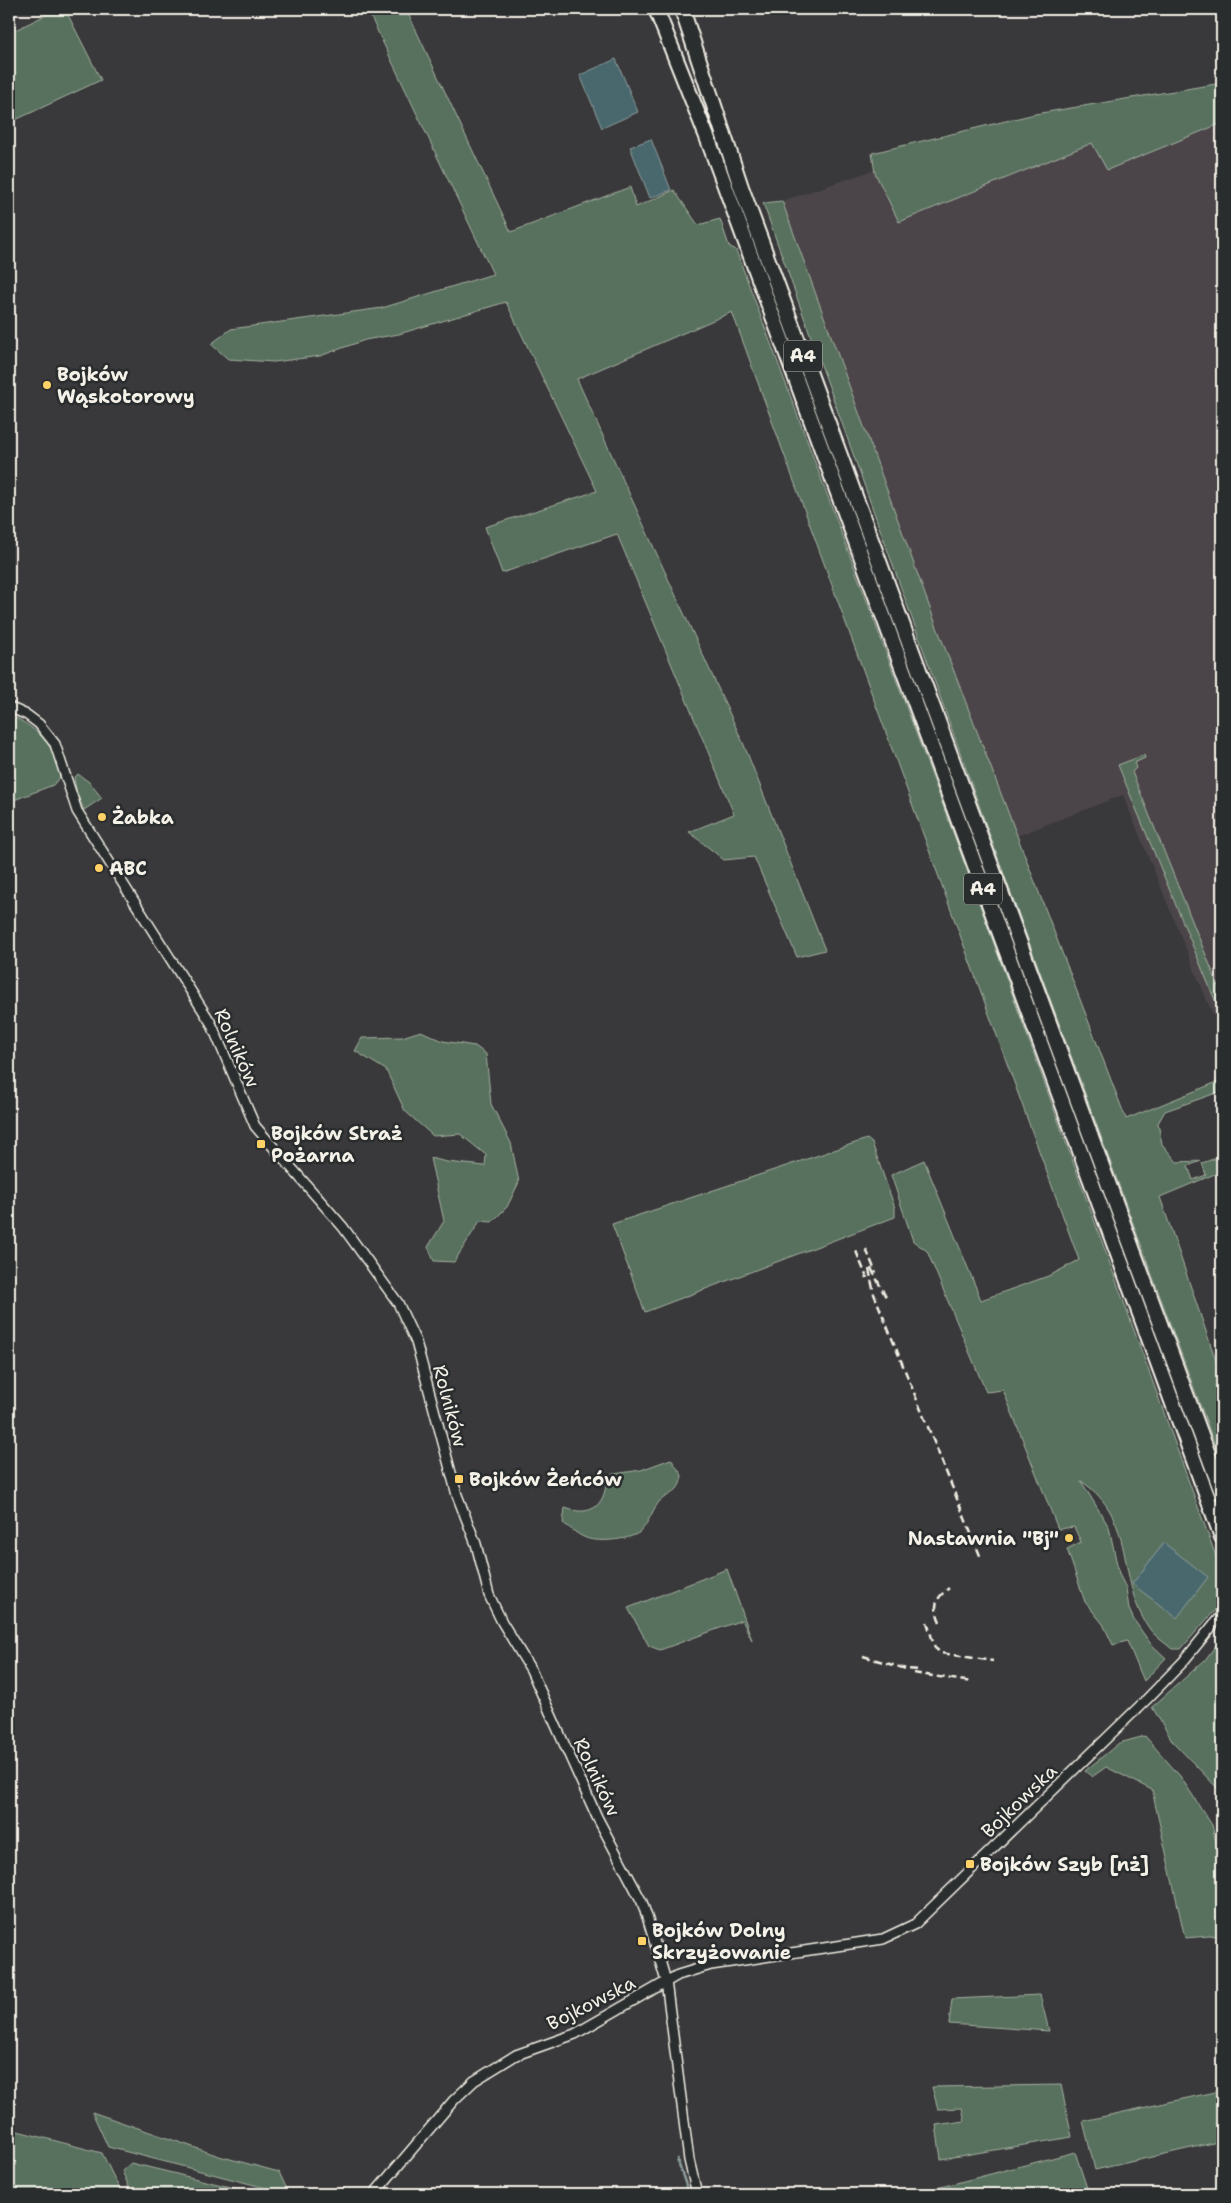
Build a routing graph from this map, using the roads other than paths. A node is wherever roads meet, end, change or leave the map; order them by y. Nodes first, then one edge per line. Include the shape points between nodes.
1 (656, 9) edge
2 (682, 9) edge
3 (9, 707) edge
4 (1222, 1492) edge
5 (1222, 1537) edge
6 (1222, 1614) edge
7 (666, 1981) junction
8 (374, 2194) edge
9 (697, 2194) edge

1 - 5 highway, A4
2 - 4 highway, A4 via 741,187
3 - 7 street, Rolników via 39,724 55,744 77,811 211,1023 255,1126 336,1217 407,1318 489,1595 531,1670 596,1817 642,1902
6 - 7 street, Bojkowska via 1146,1700 915,1924 883,1938 711,1965
7 - 8 street, Bojkowska via 575,2034 516,2055 474,2081 433,2123
7 - 9 street, Rolników via 689,2160

